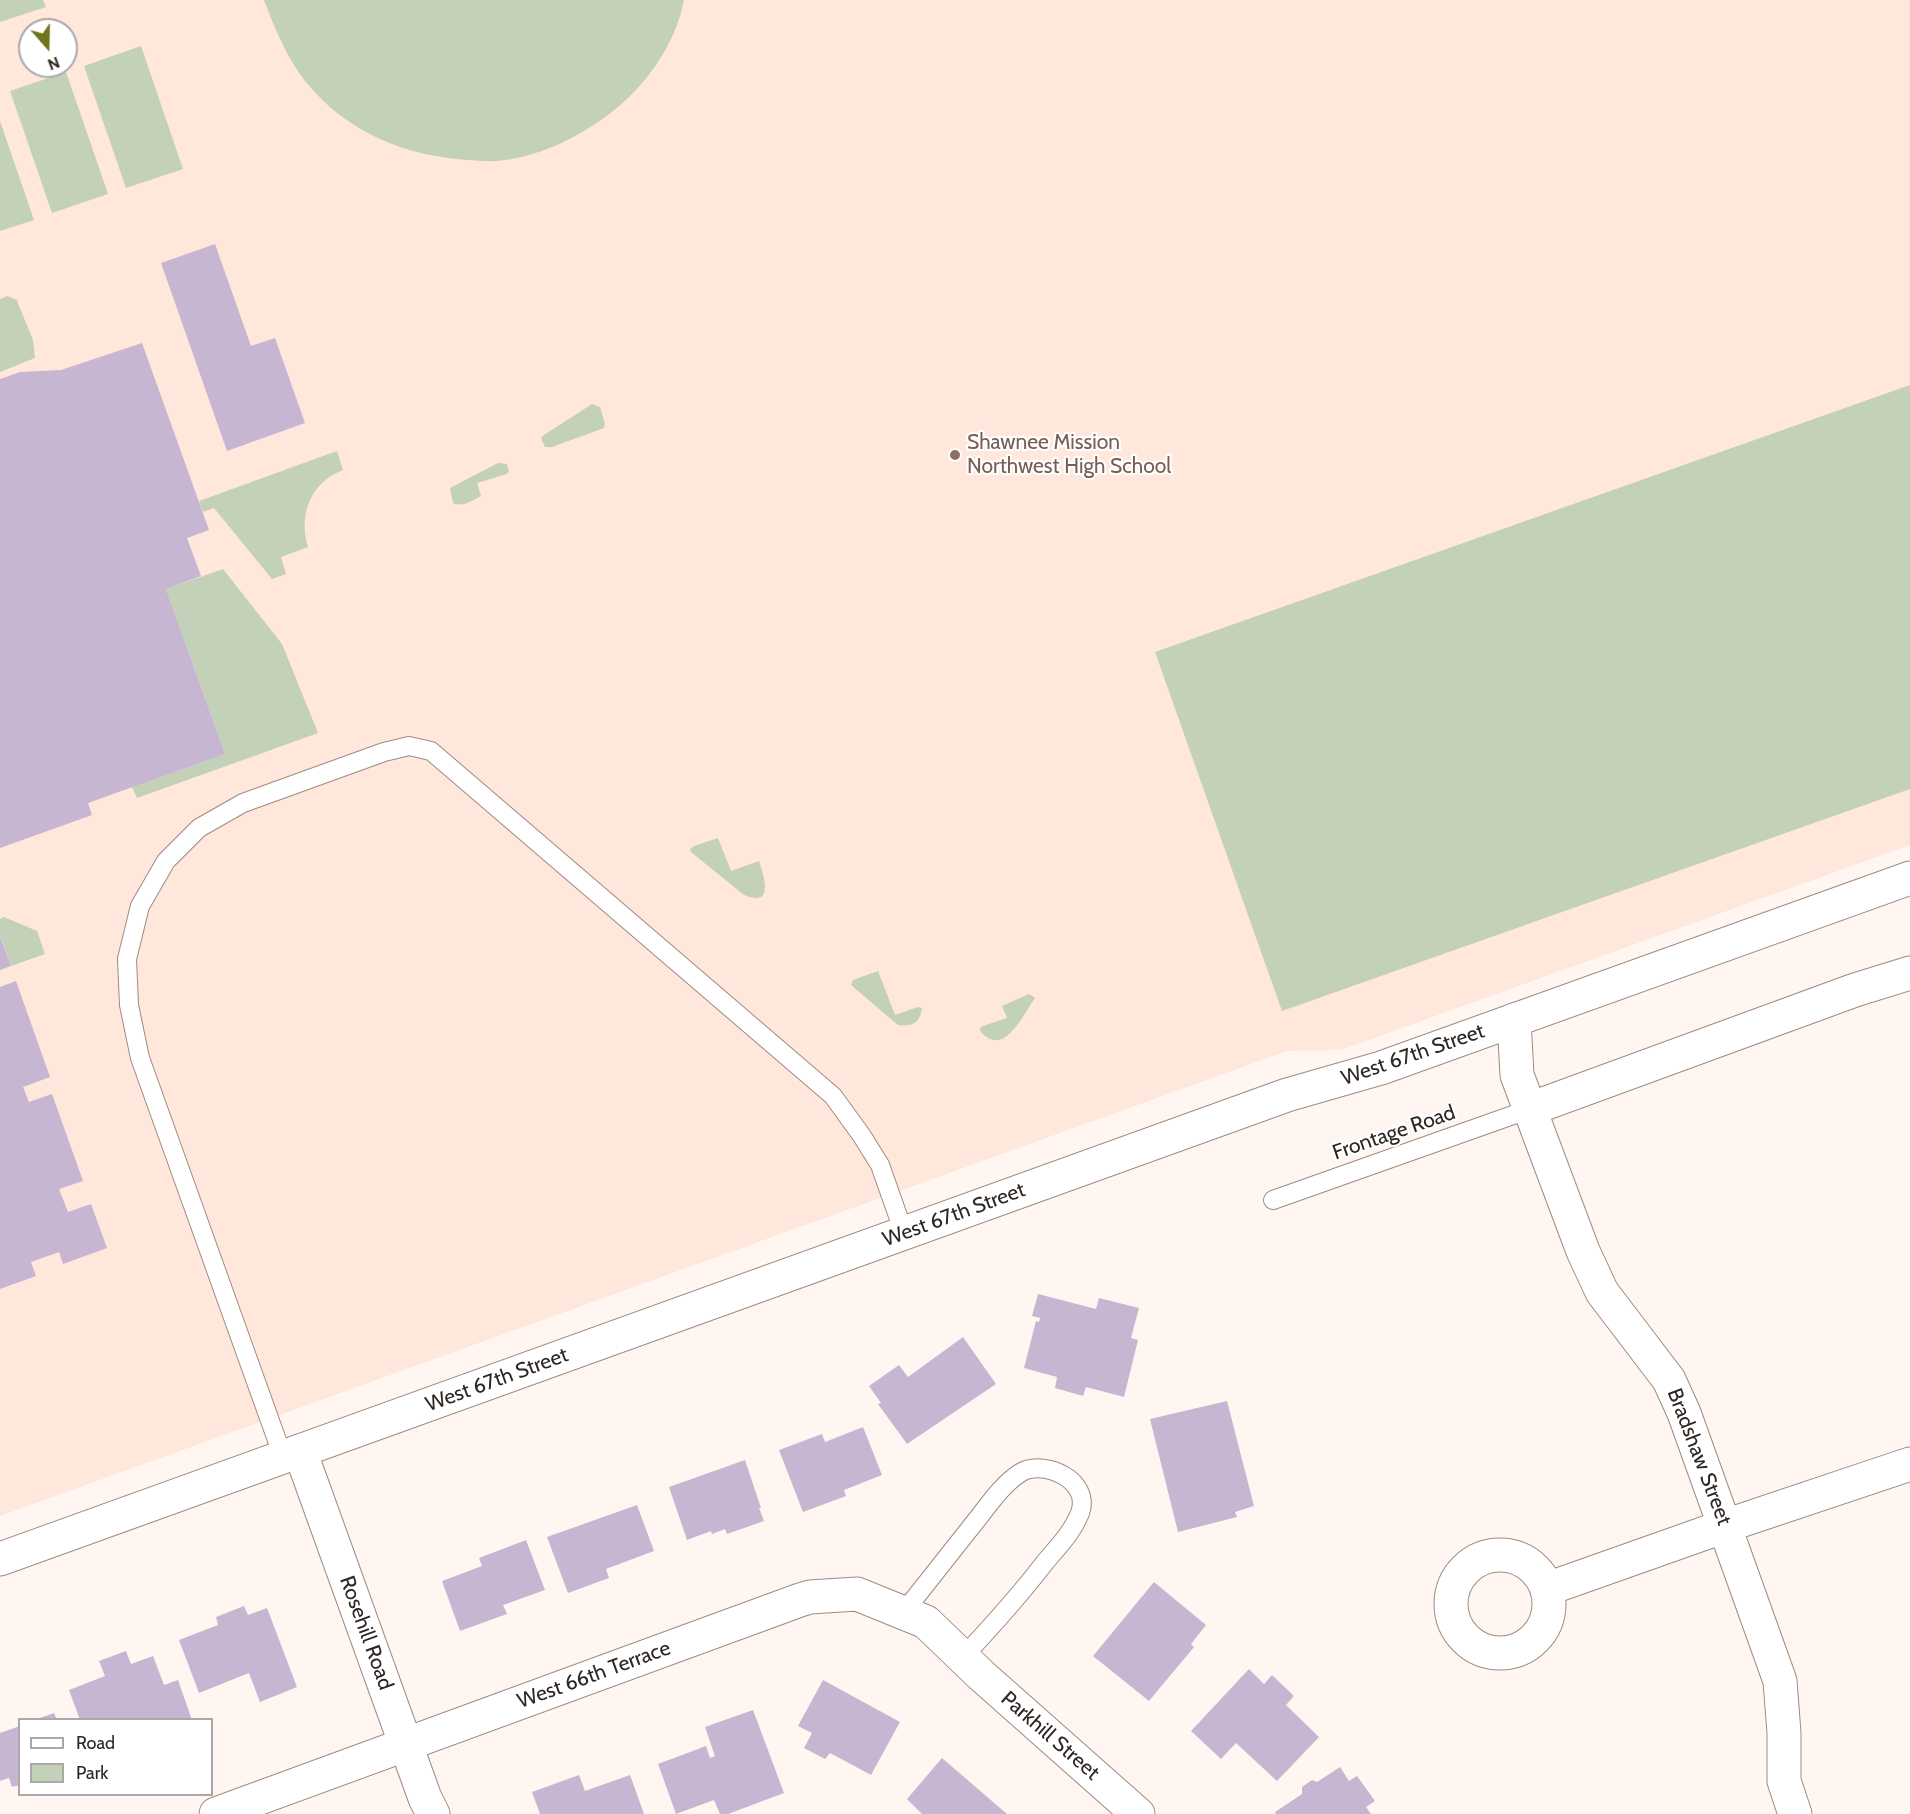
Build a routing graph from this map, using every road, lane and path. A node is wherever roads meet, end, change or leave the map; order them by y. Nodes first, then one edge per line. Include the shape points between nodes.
1 (1910, 878) edge
2 (1910, 973) edge
3 (1514, 1020) junction
4 (1530, 1109) junction
5 (1273, 1200) dead end
6 (904, 1233) junction
7 (291, 1454) junction
8 (1910, 1464) edge
9 (1725, 1526) junction
10 (0, 1560) edge
11 (1547, 1589) dead end
12 (903, 1613) junction
13 (963, 1658) junction
14 (406, 1743) junction
15 (216, 1814) edge
16 (433, 1814) edge
17 (1138, 1814) edge
18 (1796, 1814) edge

1 - 3 street, West 67th Street
2 - 4 street
3 - 4 street, Bradshaw Street via 1517,1075
3 - 6 street, West 67th Street via 1381,1068 1287,1095
4 - 5 lane, Frontage Road
4 - 9 street, Bradshaw Street via 1602,1292 1669,1380
6 - 7 street, West 67th Street
6 - 7 lane via 880,1165 833,1096 431,751 409,746 373,756 243,804 199,828 166,861 140,906 127,959 129,1005 140,1058
7 - 10 street, West 67th Street
7 - 14 street, Rosehill Road
8 - 9 street
9 - 11 street
9 - 18 street, Bradshaw Street via 1780,1681 1784,1781
12 - 13 street, West 66th Terrace via 926,1622
12 - 13 lane via 999,1492 1020,1473 1044,1469 1071,1481 1080,1491 1081,1500 1074,1527 1007,1611
12 - 14 street, West 66th Terrace via 857,1594 810,1597
13 - 17 street, Parkhill Street
14 - 15 street, West 66th Terrace
14 - 16 street, Rosehill Road

